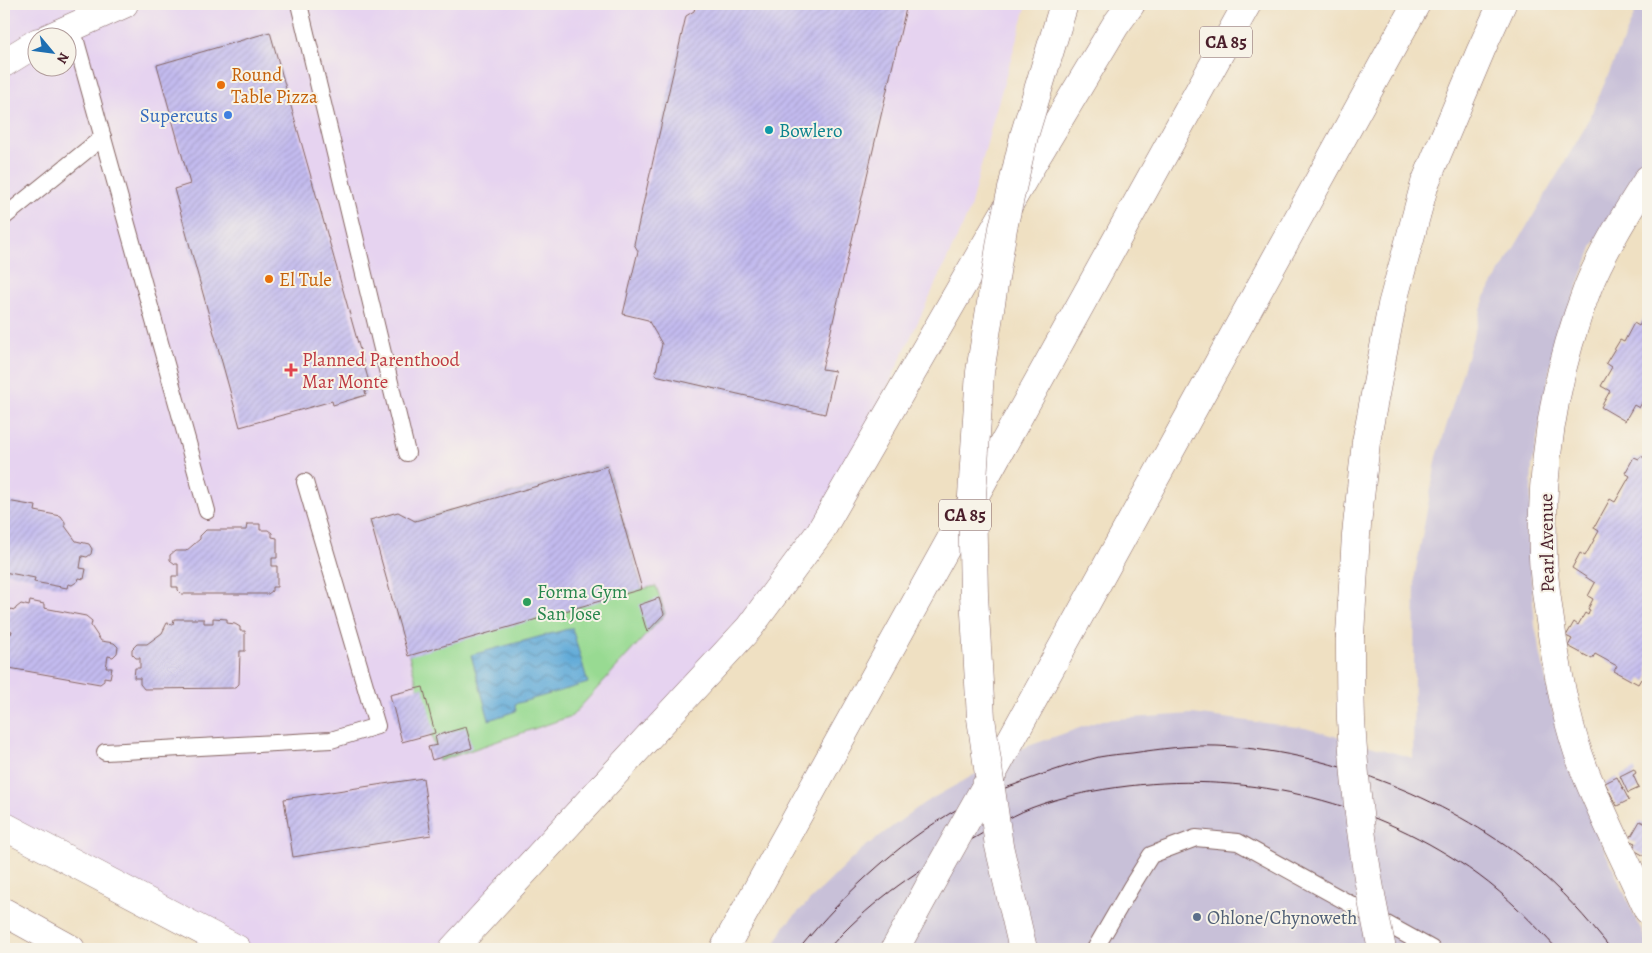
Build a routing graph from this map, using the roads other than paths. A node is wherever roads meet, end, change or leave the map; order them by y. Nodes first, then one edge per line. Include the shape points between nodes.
1 (124, 4) edge
2 (299, 4) edge
3 (1064, 4) edge
4 (1131, 4) edge
5 (1247, 4) edge
6 (1416, 4) edge
7 (1502, 4) edge
8 (69, 28) edge
9 (28, 48) edge
10 (4, 64) edge
11 (78, 77) edge
12 (102, 137) junction
13 (1648, 179) edge
14 (4, 217) edge
15 (407, 452) dead end
16 (305, 482) dead end
17 (207, 511) dead end
18 (105, 752) dead end
19 (4, 826) edge
20 (930, 885) junction
21 (1648, 910) edge
22 (4, 912) edge
23 (71, 949) edge
24 (236, 949) edge
25 (453, 949) edge
26 (724, 949) edge
27 (895, 949) edge
28 (912, 949) edge
29 (1023, 949) edge
30 (1095, 949) edge
31 (1382, 949) edge
32 (1432, 949) edge

1 - 8 main road
2 - 15 lane
3 - 29 main road, bridge via 1024,136 1003,228 980,372 972,496 981,718 999,846
4 - 25 main road via 1034,161 820,532 749,628
5 - 26 main road, CA 85
6 - 20 main road, bridge
7 - 31 main road, bridge via 1425,184 1392,305 1366,442 1350,635 1351,719 1361,826
9 - 10 main road
11 - 12 lane
12 - 14 lane
12 - 17 lane
13 - 21 main road, Pearl Avenue via 1620,224 1589,285 1570,338 1556,393 1543,512 1548,607 1560,683 1571,727 1584,769
16 - 18 lane via 377,726 331,740
19 - 24 main road
20 - 27 main road
20 - 28 main road
22 - 23 main road
30 - 32 lane via 1151,855 1196,838 1238,842

